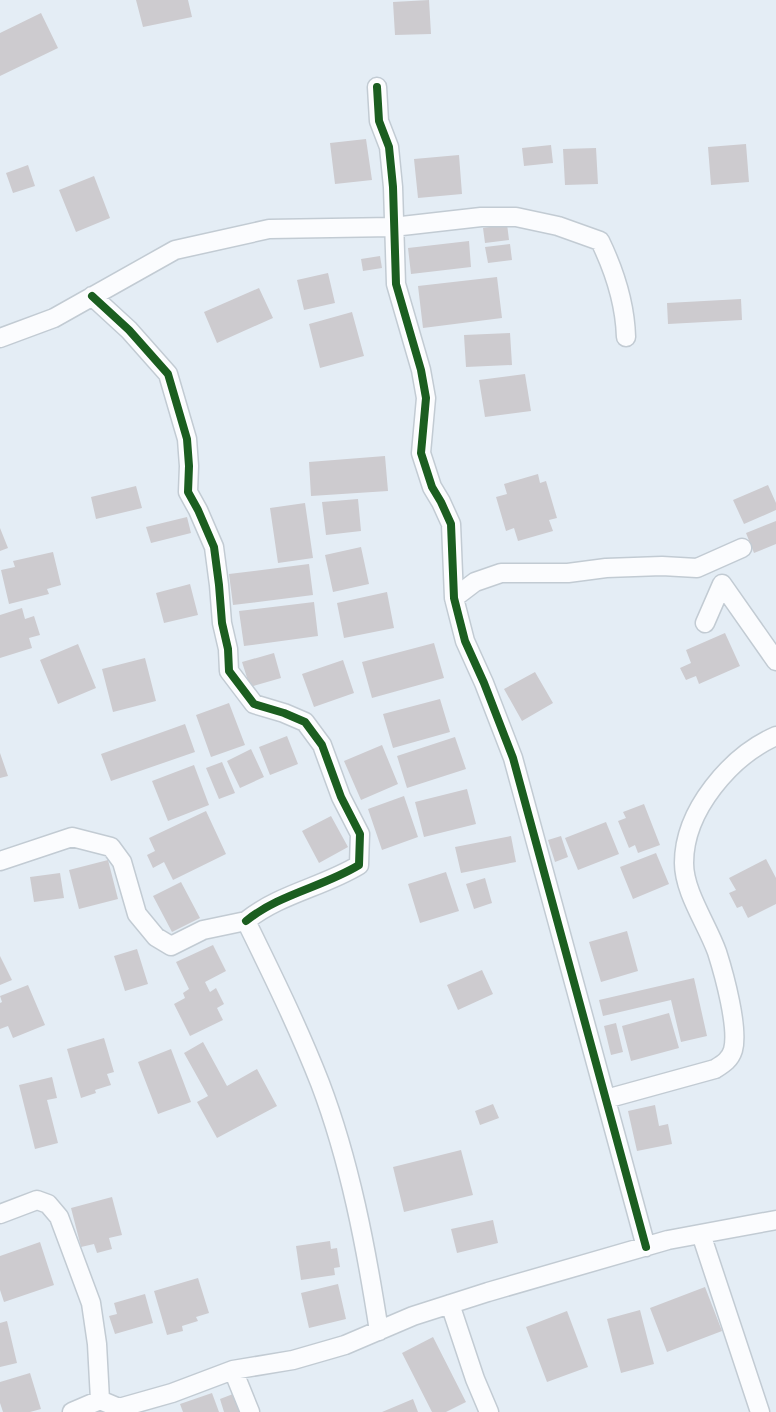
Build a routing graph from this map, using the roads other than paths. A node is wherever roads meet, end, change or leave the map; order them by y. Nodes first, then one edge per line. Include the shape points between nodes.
1 (377, 87) dead end
2 (393, 227) junction
3 (92, 296) junction
4 (626, 337) dead end
5 (0, 338) edge
6 (742, 548) dead end
7 (454, 598) junction
8 (705, 623) dead end
9 (776, 662) edge
10 (776, 736) edge
11 (0, 861) edge
12 (246, 921) junction
13 (606, 1099) junction
14 (0, 1214) edge
15 (776, 1220) edge
16 (701, 1234) junction
17 (646, 1247) junction
18 (450, 1304) junction
19 (379, 1331) junction
20 (233, 1370) junction
21 (100, 1400) junction
22 (119, 1410) edge
23 (72, 1412) edge
24 (250, 1412) edge
25 (489, 1412) edge
26 (760, 1412) edge

1 - 2 street via 378,121 389,147
2 - 3 street via 268,229 175,250
2 - 4 street via 516,216 600,241 615,273 626,319
2 - 7 street via 396,284 422,370 426,398 421,453 432,487 451,524
3 - 5 street via 54,318
3 - 12 street via 168,374 187,439 188,492 214,547 229,671 254,704 305,722 322,745 360,834 359,865 340,877 289,895
6 - 7 street via 697,568 654,566 568,573 501,573 475,582
7 - 13 street via 465,641 513,758
8 - 9 street via 722,584
10 - 13 street via 730,766 708,793 687,839 686,881 717,952 734,1021 733,1051 715,1069
11 - 12 street via 72,837 111,847 122,862 137,914 156,937 171,946 203,930
12 - 19 street via 320,1084 363,1234
13 - 17 street
14 - 21 street via 37,1200 48,1204 59,1217 91,1303
15 - 16 street
16 - 17 street
16 - 26 street
17 - 18 street
18 - 19 street
18 - 25 street
19 - 20 street via 293,1360
20 - 22 street
20 - 24 street
21 - 22 street
21 - 23 street

